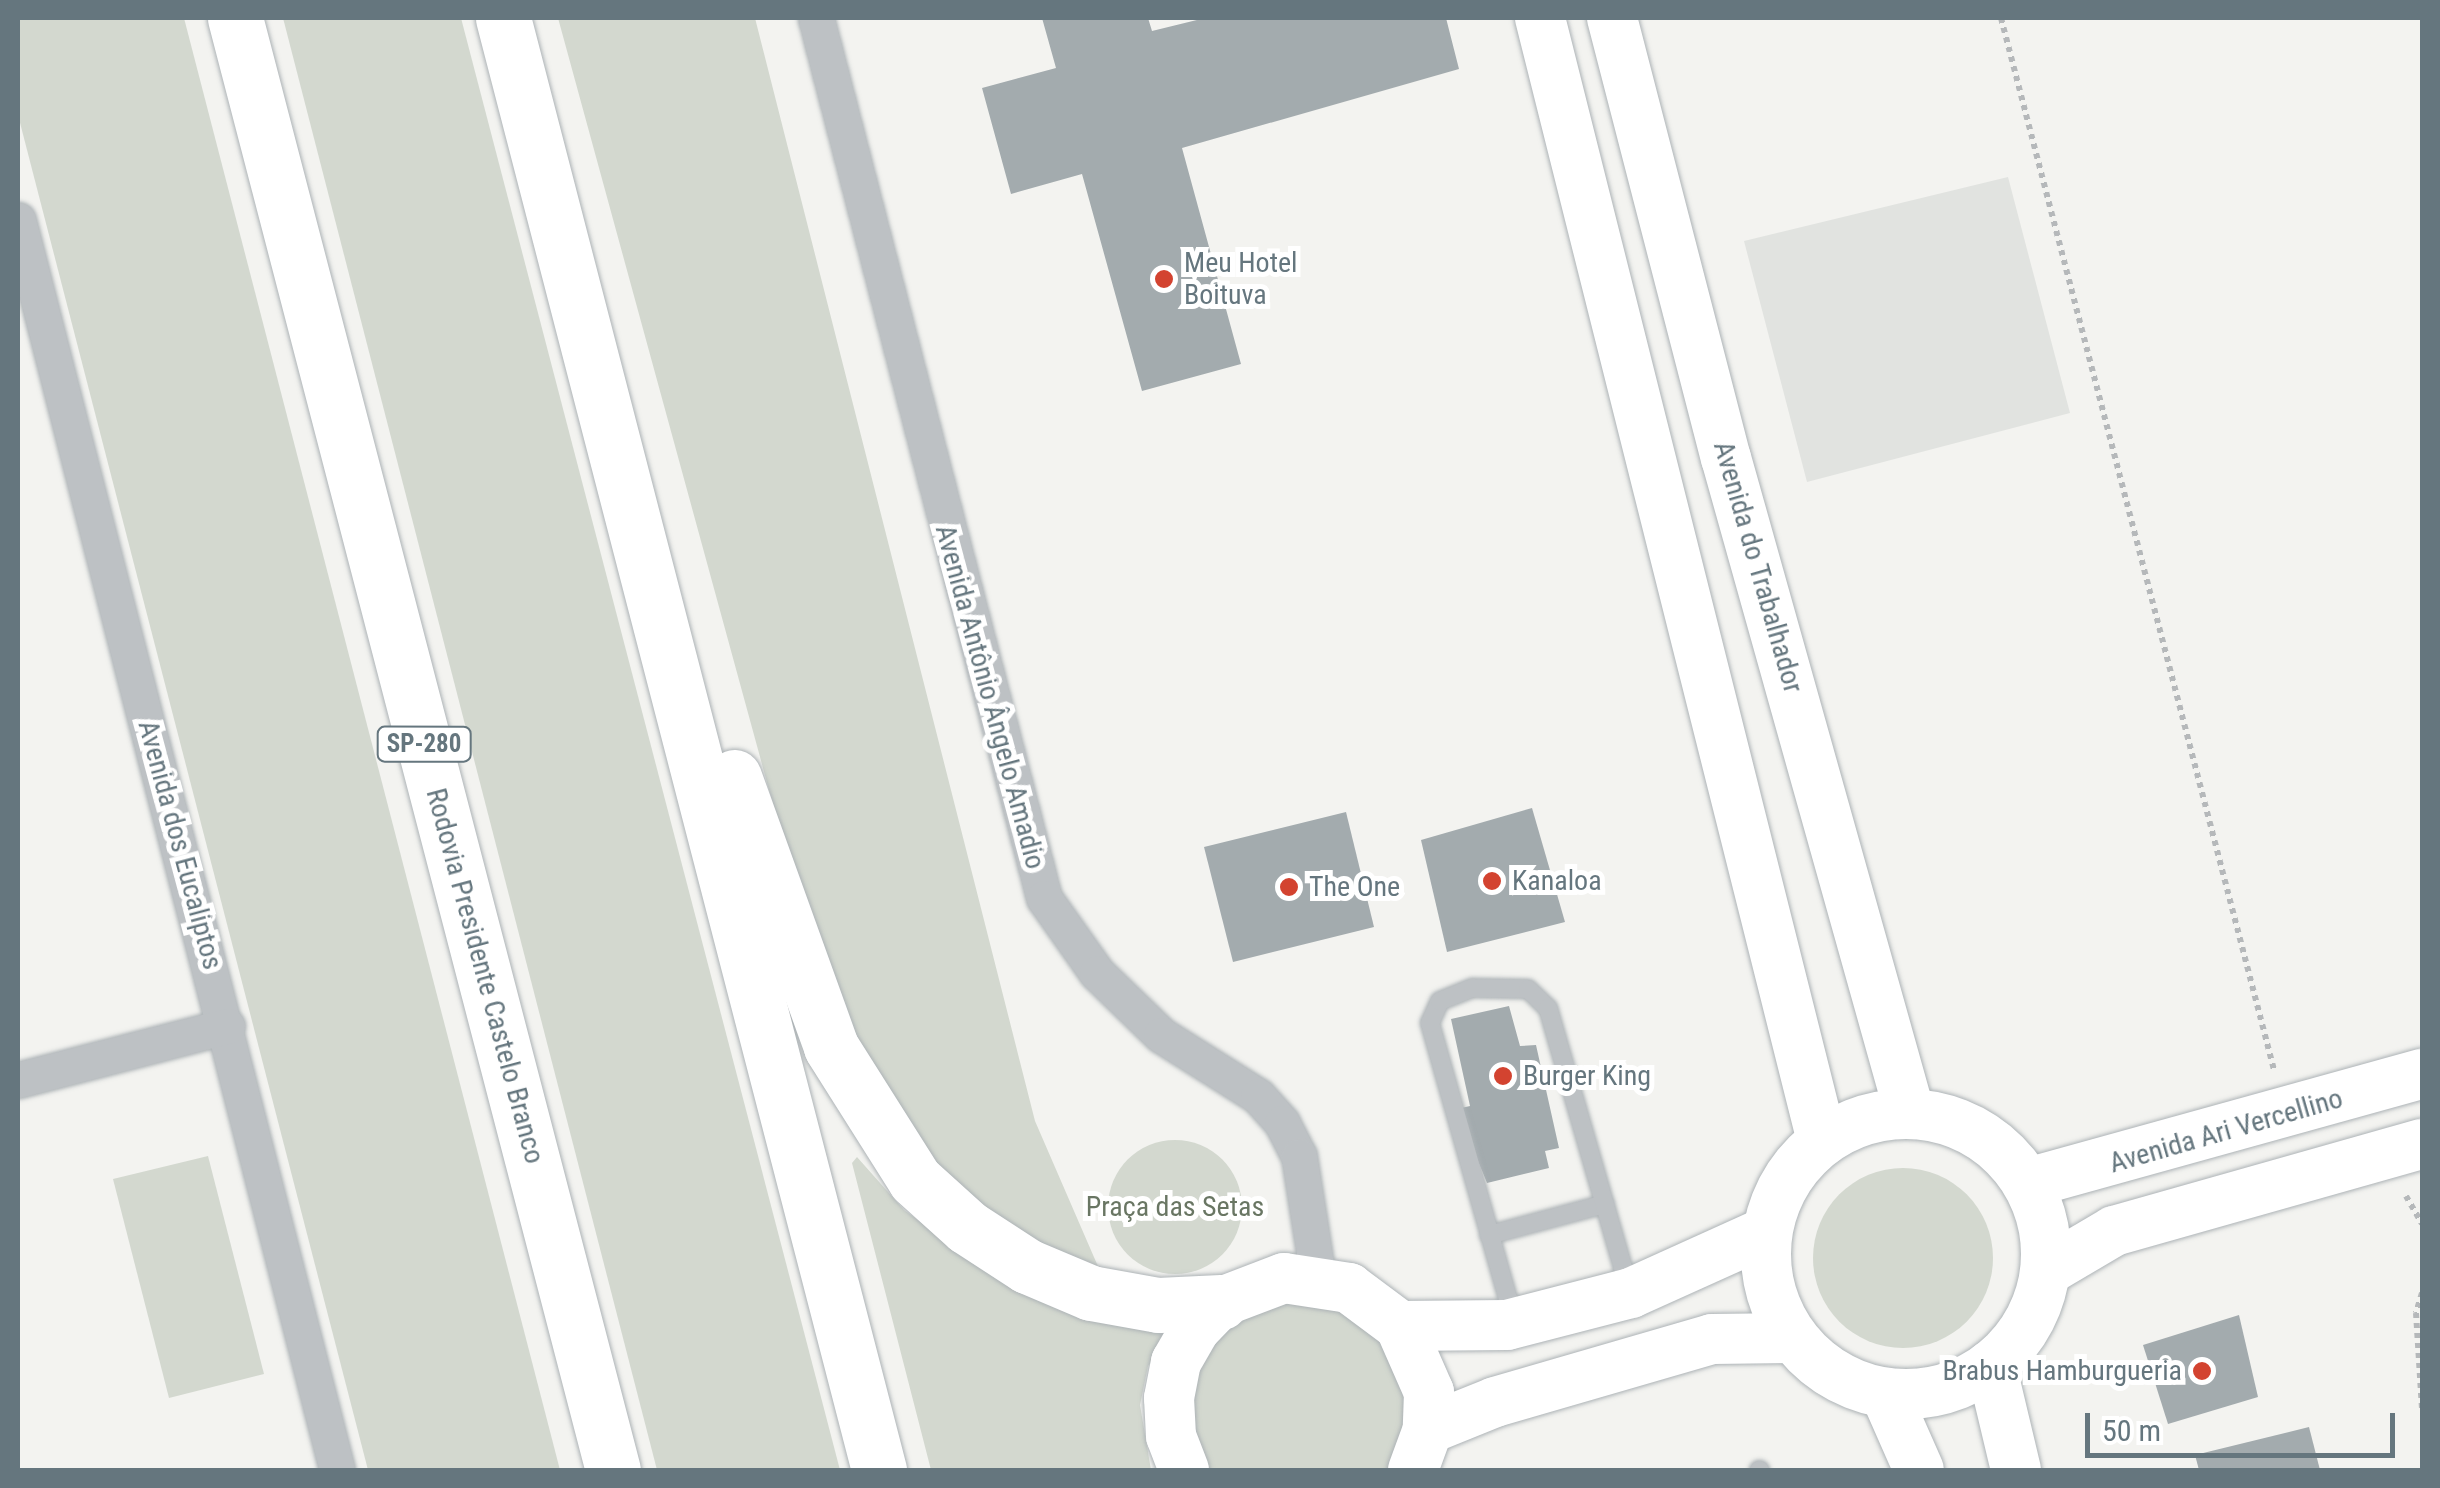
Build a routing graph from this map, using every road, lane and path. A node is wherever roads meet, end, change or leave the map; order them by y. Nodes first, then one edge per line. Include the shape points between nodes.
1 (236, 18) edge
2 (503, 18) edge
3 (816, 18) edge
4 (1540, 18) edge
5 (1612, 18) edge
6 (2001, 18) edge
7 (18, 220) edge
8 (587, 339) junction
9 (227, 1026) junction
10 (2422, 1074) edge
11 (18, 1080) edge
12 (1910, 1114) junction
13 (2286, 1117) junction
14 (1822, 1141) junction
15 (2422, 1144) edge
16 (2028, 1182) junction
17 (2391, 1188) dead end
18 (1605, 1204) junction
19 (2422, 1224) edge
20 (1764, 1233) junction
21 (1489, 1234) junction
22 (2046, 1271) junction
23 (1318, 1278) junction
24 (1631, 1293) junction
25 (2422, 1293) edge
26 (1221, 1302) junction
27 (1514, 1322) junction
28 (1400, 1326) junction
29 (1791, 1338) junction
30 (1991, 1365) junction
31 (1886, 1393) junction
32 (2422, 1408) edge
33 (1421, 1450) edge
34 (338, 1470) edge
35 (614, 1470) edge
36 (879, 1470) edge
37 (1184, 1470) edge
38 (1920, 1470) edge
39 (2016, 1470) edge

1 - 35 highway, Rodovia Presidente Castelo Branco / SP-280
2 - 8 highway
3 - 23 street, Avenida Antônio Ângelo Amadio via 1044,898 1097,973 1161,1035 1258,1096 1282,1123 1299,1156
4 - 14 street
5 - 12 street, Avenida do Trabalhador via 1726,458
6 - 13 path
7 - 9 street, Avenida dos Eucaliptos
8 - 26 highway via 796,960 870,1116 915,1180 967,1227 1027,1266 1091,1294 1158,1305
8 - 36 highway
9 - 11 street
9 - 34 street, Avenida dos Eucaliptos
10 - 13 street, Avenida Ari Vercellino
12 - 14 street via 1872,1120
12 - 16 street via 1965,1123 2000,1148
13 - 16 street, Avenida Ari Vercellino
14 - 20 street via 1785,1186
15 - 22 street via 2114,1231
16 - 22 street via 2044,1226
17 - 19 path via 2412,1198
18 - 21 lane
18 - 21 lane via 1548,1008 1528,989 1474,988 1440,1001 1430,1023
18 - 24 lane
20 - 24 street
20 - 29 street via 1767,1288
21 - 27 lane
22 - 30 street via 2036,1307
23 - 26 street via 1268,1282
23 - 28 street via 1377,1304
24 - 27 street
25 - 32 path via 2416,1313
26 - 37 street via 1176,1362 1171,1436
27 - 28 street
28 - 33 street via 1429,1392
29 - 31 street via 1833,1375
29 - 33 street via 1712,1339 1495,1402
30 - 31 street via 1923,1394
30 - 39 street
31 - 38 street

